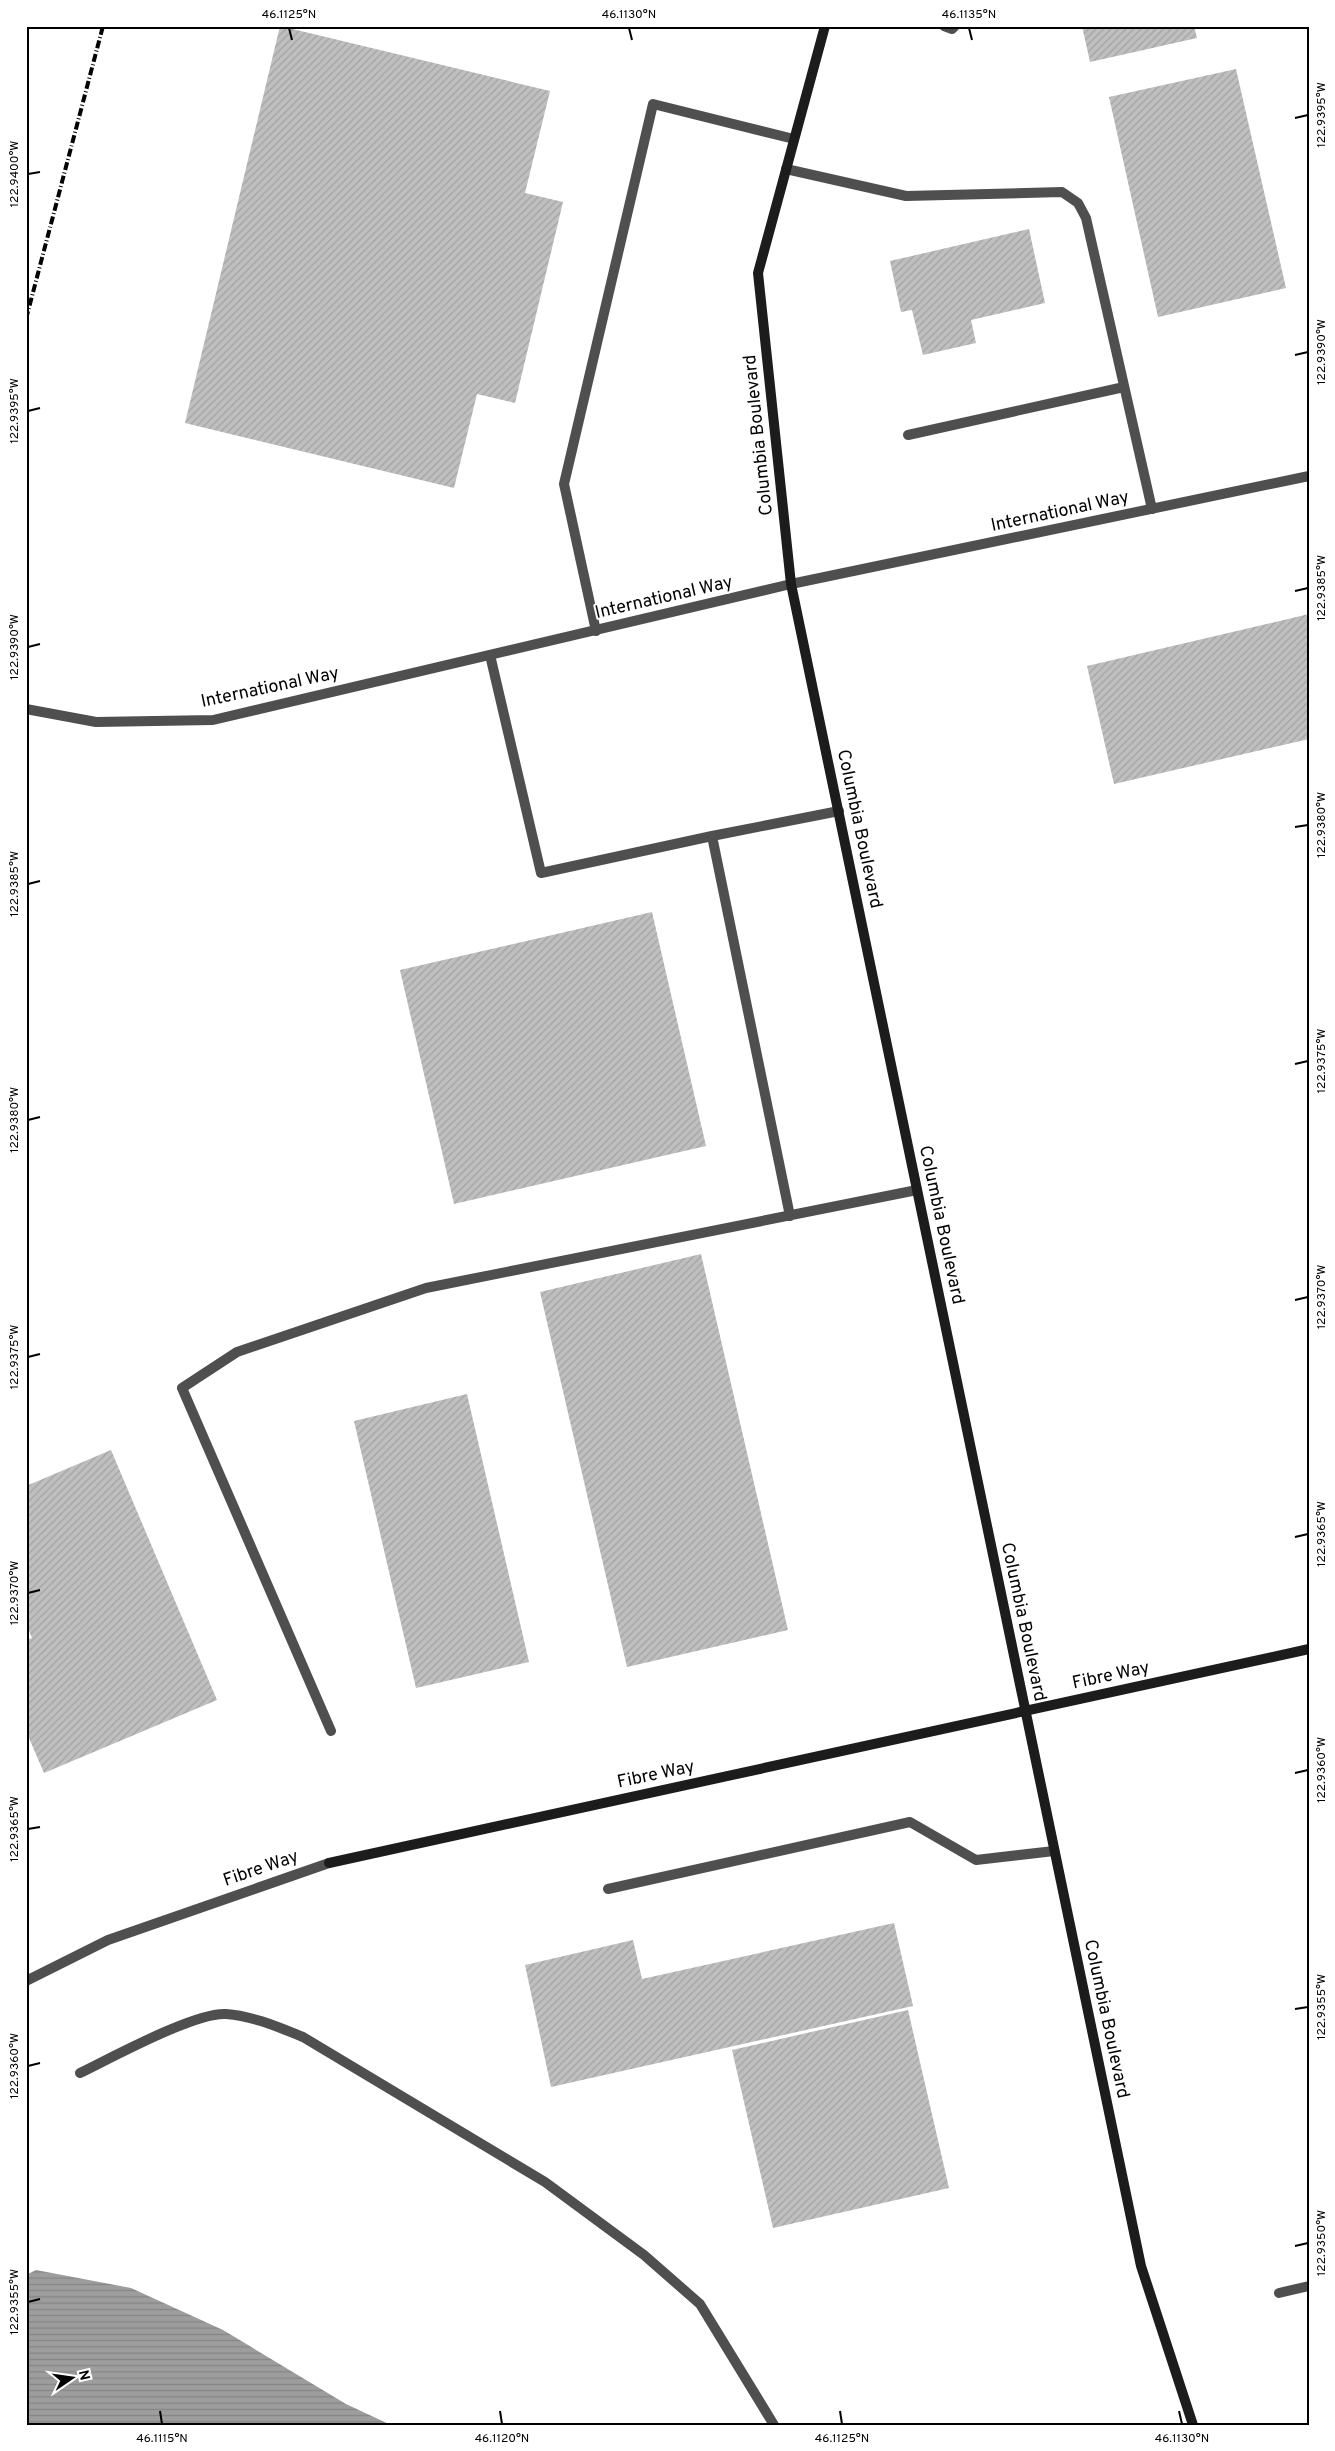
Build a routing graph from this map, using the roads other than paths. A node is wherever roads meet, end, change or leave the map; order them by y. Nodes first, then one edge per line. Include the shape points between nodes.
1 (824, 26) edge
2 (944, 26) edge
3 (955, 26) edge
4 (794, 139) junction
5 (786, 170) junction
6 (1124, 387) junction
7 (908, 435) dead end
8 (1309, 476) edge
9 (1152, 509) junction
10 (791, 584) junction
11 (596, 630) junction
12 (490, 655) junction
13 (26, 709) edge
14 (838, 811) junction
15 (712, 836) junction
16 (917, 1190) junction
17 (790, 1216) junction
18 (1309, 1649) edge
19 (1025, 1711) junction
20 (331, 1731) dead end
21 (1054, 1851) junction
22 (608, 1889) dead end
23 (26, 1981) edge
24 (80, 2072) dead end
25 (1309, 2286) edge
26 (1279, 2293) dead end
27 (774, 2425) edge
28 (1193, 2425) edge

1 - 4 street, Columbia Boulevard
2 - 3 street via 952,29
4 - 5 street, Columbia Boulevard
4 - 11 street via 653,104 564,484
5 - 6 street via 906,196 1062,192 1078,203 1086,218
5 - 10 street, Columbia Boulevard via 758,273
6 - 7 street
6 - 9 street
8 - 9 street, International Way
9 - 10 street, International Way
10 - 11 street, International Way
10 - 14 street, Columbia Boulevard
11 - 12 street, International Way
12 - 13 street, International Way via 212,720 96,722
12 - 15 street via 542,873
14 - 15 street
14 - 16 street, Columbia Boulevard
15 - 17 street
16 - 17 street
16 - 19 street, Columbia Boulevard
17 - 20 street via 426,1288 237,1352 182,1388
18 - 19 street, Fibre Way
19 - 21 street, Columbia Boulevard
19 - 23 street, Fibre Way via 329,1863 108,1940
21 - 22 street via 976,1860 910,1822
21 - 28 street, Columbia Boulevard via 1141,2266
24 - 27 street via 190,2022 224,2014 265,2022 303,2037 545,2182 644,2254 700,2304
25 - 26 street

